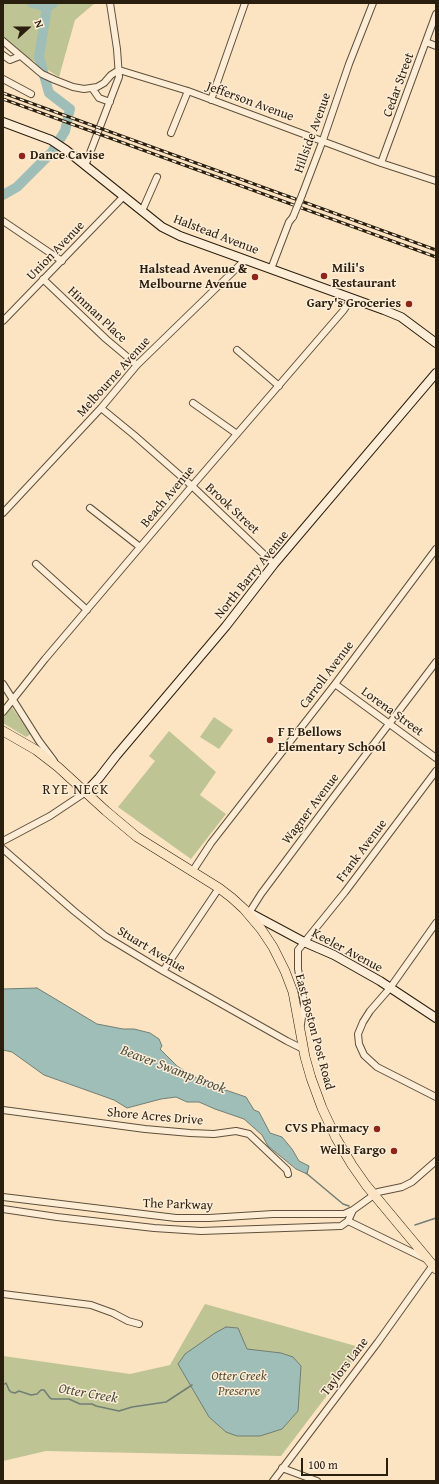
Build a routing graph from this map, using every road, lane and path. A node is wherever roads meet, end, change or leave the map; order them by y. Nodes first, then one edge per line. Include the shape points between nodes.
1 (110, 3) edge
2 (245, 3) edge
3 (373, 3) edge
4 (436, 14) edge
5 (3, 41) edge
6 (426, 42) junction
7 (436, 46) edge
8 (3, 55) edge
9 (20, 56) junction
10 (119, 70) junction
11 (3, 79) edge
12 (92, 88) junction
13 (188, 91) junction
14 (31, 94) dead end
15 (211, 100) junction
16 (110, 102) junction
17 (3, 122) edge
18 (171, 133) dead end
19 (323, 140) junction
20 (381, 163) junction
21 (86, 166) junction
22 (157, 176) dead end
23 (436, 181) edge
24 (124, 196) junction
25 (142, 210) junction
26 (3, 221) edge
27 (245, 260) junction
28 (62, 261) junction
29 (271, 269) junction
30 (43, 279) junction
31 (352, 298) junction
32 (3, 321) edge
33 (436, 343) edge
34 (237, 350) dead end
35 (137, 365) junction
36 (436, 373) edge
37 (279, 386) junction
38 (193, 403) dead end
39 (101, 408) junction
40 (237, 434) junction
41 (192, 486) junction
42 (90, 508) dead end
43 (3, 512) edge
44 (140, 547) junction
45 (436, 549) edge
46 (36, 564) dead end
47 (274, 564) junction
48 (87, 610) junction
49 (436, 662) edge
50 (3, 684) edge
51 (335, 684) junction
52 (13, 700) junction
53 (3, 712) edge
54 (389, 724) junction
55 (3, 731) edge
56 (436, 758) edge
57 (58, 767) junction
58 (436, 771) edge
59 (86, 792) junction
60 (3, 841) edge
61 (3, 849) edge
62 (192, 872) junction
63 (219, 888) junction
64 (247, 911) junction
65 (436, 923) edge
66 (304, 942) junction
67 (163, 971) junction
68 (390, 988) junction
69 (436, 1018) edge
70 (300, 1029) junction
71 (304, 1049) junction
72 (436, 1097) edge
73 (3, 1110) edge
74 (436, 1161) edge
75 (288, 1174) dead end
76 (374, 1194) junction
77 (3, 1197) edge
78 (3, 1209) edge
79 (353, 1210) junction
80 (348, 1221) junction
81 (433, 1265) edge
82 (3, 1294) edge
83 (139, 1324) dead end
84 (282, 1468) junction
85 (273, 1481) edge
86 (317, 1481) edge

1 - 10 street
2 - 15 street
3 - 19 street, Hillside Avenue
4 - 6 street, Cedar Street
5 - 9 street
6 - 7 street
6 - 20 street, Cedar Street
8 - 9 street via 10,60
9 - 12 street via 51,78 73,87
10 - 12 street via 110,75 104,83
10 - 13 street, Jefferson Avenue
10 - 16 street
11 - 14 street
12 - 16 street via 99,98
13 - 15 street, Jefferson Avenue
13 - 18 street
15 - 19 street, Jefferson Avenue
16 - 21 street
17 - 21 street, Halstead Avenue via 51,140
19 - 20 street, Jefferson Avenue
19 - 29 street, Hillside Avenue, bridge
20 - 23 street, Jefferson Avenue
21 - 24 street, Halstead Avenue
22 - 25 street
24 - 25 street, Halstead Avenue
24 - 28 street, Union Avenue
25 - 27 street, Halstead Avenue via 162,227 180,236
26 - 28 street
27 - 29 street, Halstead Avenue
27 - 35 street, Melbourne Avenue
28 - 30 street, Union Avenue
29 - 31 street, Halstead Avenue
30 - 32 street, Union Avenue
30 - 35 street, Hinman Place
31 - 33 street, Halstead Avenue via 401,317
31 - 37 street, Beach Avenue
34 - 37 street
35 - 39 street, Melbourne Avenue
36 - 47 street, North Barry Avenue
37 - 40 street, Beach Avenue
38 - 40 street
39 - 41 street, Brook Street
39 - 43 street, Melbourne Avenue
40 - 41 street, Beach Avenue
41 - 44 street, Beach Avenue
41 - 47 street, Brook Street
42 - 44 street
44 - 48 street, Beach Avenue
45 - 51 street, Carroll Avenue
46 - 48 street
47 - 59 street, North Barry Avenue via 226,626
48 - 52 street, Beach Avenue
49 - 54 street, Wagner Avenue
50 - 52 street
51 - 54 street, Lorena Street
51 - 62 street, Carroll Avenue via 211,843
52 - 53 street, Beach Avenue
52 - 57 street
54 - 56 street, Lorena Street
54 - 64 street, Wagner Avenue
55 - 57 main road, East Boston Post Road via 36,750
57 - 59 main road, East Boston Post Road
58 - 66 street, Frank Avenue
59 - 60 street via 50,816
59 - 62 main road, East Boston Post Road via 137,837
61 - 67 street, Stuart Avenue via 105,936
62 - 63 main road, East Boston Post Road
63 - 64 main road, East Boston Post Road
63 - 67 street
64 - 66 street, Keeler Avenue
64 - 70 main road, East Boston Post Road via 273,947 285,971 293,992
65 - 68 street
66 - 68 street, Keeler Avenue via 334,955
66 - 70 street via 298,950 298,969 304,1003
67 - 71 street, Stuart Avenue
68 - 69 street, Keeler Avenue
68 - 72 street via 363,1022 358,1034 359,1044 364,1055 377,1067
70 - 71 main road, East Boston Post Road
71 - 76 main road, East Boston Post Road via 318,1098 336,1138
73 - 75 street, Shore Acres Drive via 145,1129 214,1134 236,1131 249,1134 287,1170
74 - 76 street, The Parkway via 412,1182
76 - 79 street, The Parkway
76 - 81 main road, East Boston Post Road
77 - 79 street, The Parkway via 176,1218 344,1214
78 - 80 street, The Parkway via 154,1228 202,1231 322,1228 341,1226
79 - 80 street, The Parkway
80 - 81 street
81 - 84 street, Taylors Lane
82 - 83 street via 91,1305
84 - 85 street, Taylors Lane
84 - 86 street

